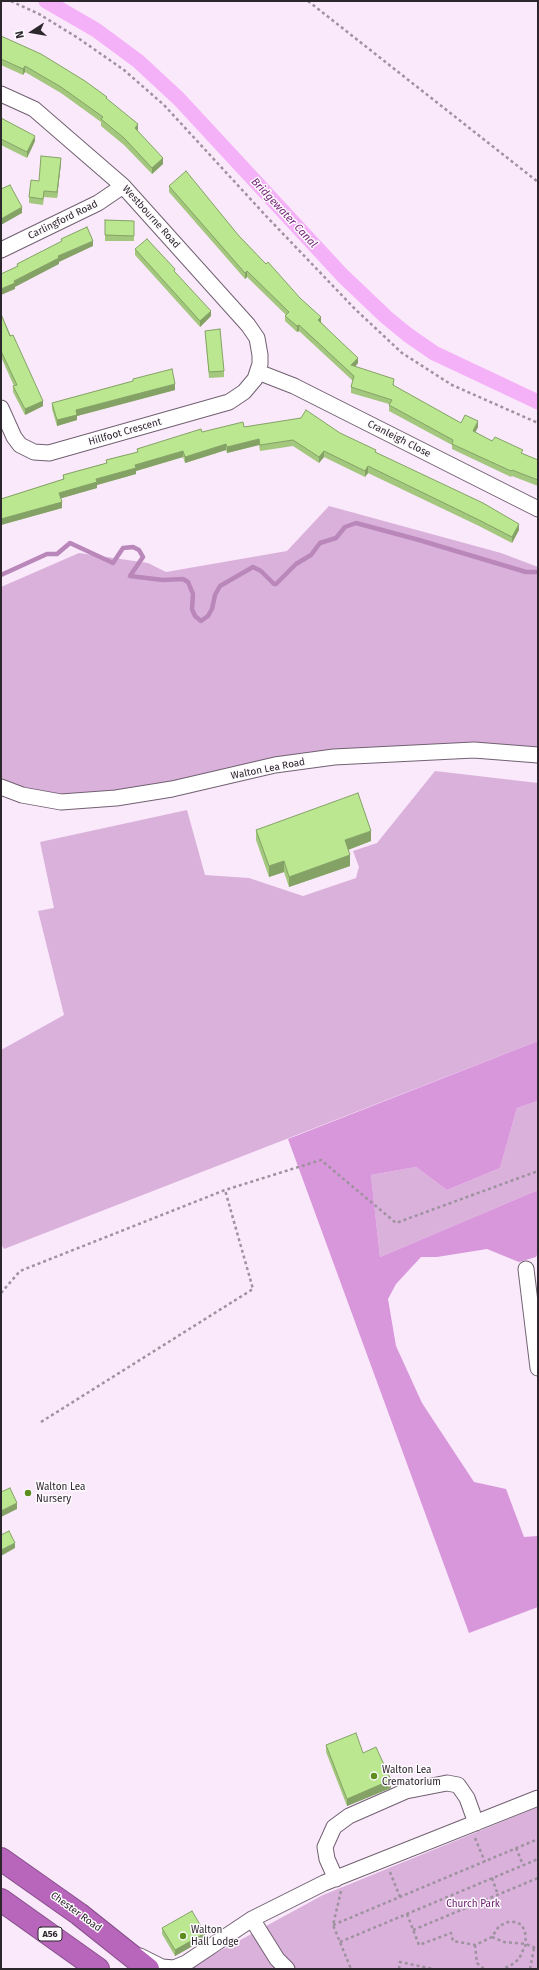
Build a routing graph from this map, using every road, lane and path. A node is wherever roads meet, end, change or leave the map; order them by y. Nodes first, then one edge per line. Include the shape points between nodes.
1 (11, 1) edge
2 (308, 1) edge
3 (1, 94) edge
4 (538, 182) edge
5 (123, 186) junction
6 (1, 250) edge
7 (258, 372) junction
8 (1, 408) edge
9 (538, 423) edge
10 (538, 509) edge
11 (538, 755) edge
12 (1, 787) edge
13 (538, 1171) edge
14 (225, 1190) junction
15 (526, 1268) dead end
16 (1, 1293) edge
17 (538, 1368) edge
18 (41, 1422) dead end
19 (538, 1798) edge
20 (473, 1824) junction
21 (538, 1839) edge
22 (516, 1848) junction
23 (385, 1858) junction
24 (1, 1859) edge
25 (538, 1859) edge
26 (485, 1862) junction
27 (523, 1865) junction
28 (340, 1877) junction
29 (492, 1878) junction
30 (538, 1878) edge
31 (498, 1895) junction
32 (400, 1897) junction
33 (1, 1900) edge
34 (407, 1914) junction
35 (252, 1918) junction
36 (334, 1925) junction
37 (413, 1930) junction
38 (492, 1937) junction
39 (340, 1942) junction
40 (526, 1944) junction
41 (475, 1945) junction
42 (122, 1946) junction
43 (536, 1948) edge
44 (98, 1969) edge
45 (148, 1969) edge
46 (287, 1969) edge
47 (351, 1969) edge
48 (399, 1969) edge
49 (433, 1969) edge
50 (484, 1969) edge
51 (502, 1969) edge
52 (530, 1969) edge

1 - 9 path via 39,14 78,38 124,70 164,105 355,309 402,353 452,385
2 - 4 path
3 - 5 street, Westbourne Road via 34,109
5 - 6 street, Carlingford Road via 98,203
5 - 7 street, Westbourne Road via 253,331 260,347
7 - 8 street, Hillfoot Crescent via 244,392 229,402 49,453 34,452 20,444 14,437
7 - 10 street, Cranleigh Close via 294,386
11 - 12 street, Walton Lea Road via 474,750 334,757 275,765 116,798 61,802 22,795
13 - 14 path via 396,1223 322,1160
14 - 16 path via 20,1271
14 - 18 path via 253,1289
15 - 17 street
19 - 20 street
20 - 23 street
20 - 26 path
20 - 28 street via 467,1798 458,1785 446,1783 406,1791 348,1816 334,1827 325,1847 327,1859
21 - 22 path
22 - 26 path
22 - 27 path
23 - 28 street
23 - 32 path
24 - 42 highway, Chester Road
25 - 27 path
26 - 32 path
27 - 29 path
28 - 35 street
28 - 36 path
29 - 31 path
29 - 34 path
30 - 31 path
31 - 37 path
32 - 36 path
33 - 44 highway, A56
34 - 37 path
34 - 39 path
35 - 42 street via 186,1963 174,1968 162,1967
35 - 46 street via 277,1959
36 - 39 path
37 - 41 path via 419,1945 451,1933 453,1941
38 - 40 path via 504,1942
38 - 40 path via 499,1926 516,1922 522,1925
38 - 41 path
39 - 47 path
40 - 43 path
40 - 51 path via 519,1959
41 - 50 path via 477,1963
42 - 45 highway, Chester Road
43 - 52 path
48 - 49 path via 400,1962

